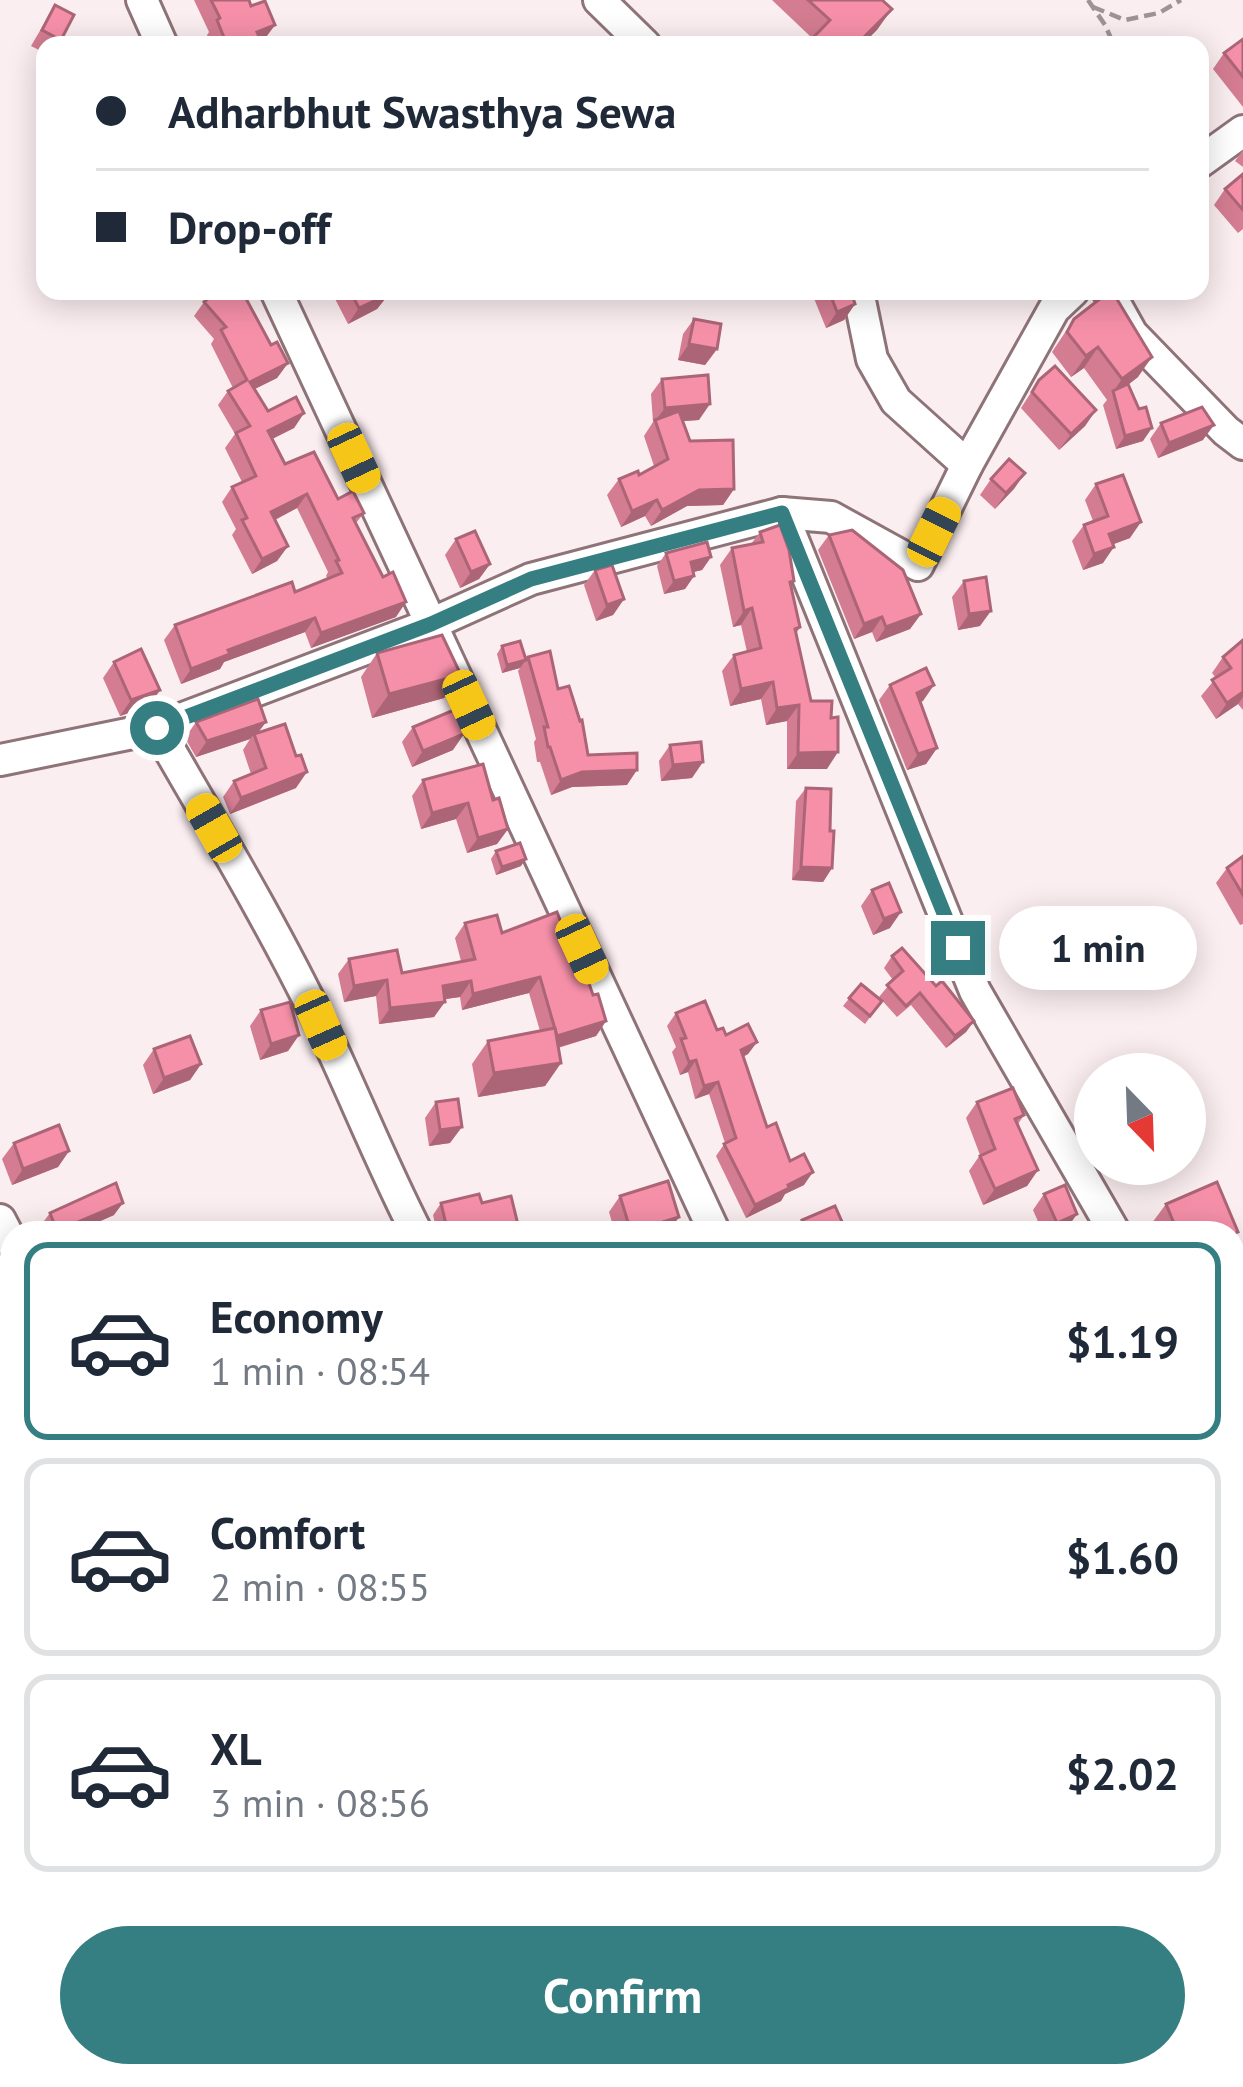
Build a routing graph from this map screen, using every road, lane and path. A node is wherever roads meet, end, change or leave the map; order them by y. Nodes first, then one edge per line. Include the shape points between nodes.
1 (142, 0) edge
2 (599, 0) edge
3 (1088, 0) edge
4 (1181, 0) edge
5 (1093, 7) junction
6 (158, 36) edge
7 (636, 36) edge
8 (1109, 36) edge
9 (1243, 131) edge
10 (1209, 156) edge
11 (280, 300) edge
12 (860, 300) edge
13 (1064, 300) edge
14 (1113, 300) edge
15 (1243, 444) edge
16 (967, 464) junction
17 (782, 513) junction
18 (431, 624) junction
19 (157, 728) junction
20 (0, 760) edge
21 (411, 1221) edge
22 (709, 1221) edge
23 (1108, 1221) edge

1 - 6 street
2 - 7 street
3 - 5 path
4 - 5 path via 1125,20
5 - 8 path
9 - 10 street
11 - 18 street
12 - 16 street via 872,359 896,401
13 - 16 street
14 - 15 street via 1132,334
16 - 17 street via 918,565 832,517
17 - 18 street via 531,579
17 - 23 street via 975,991
18 - 19 street
18 - 22 street
19 - 20 street
19 - 21 street via 321,1025

